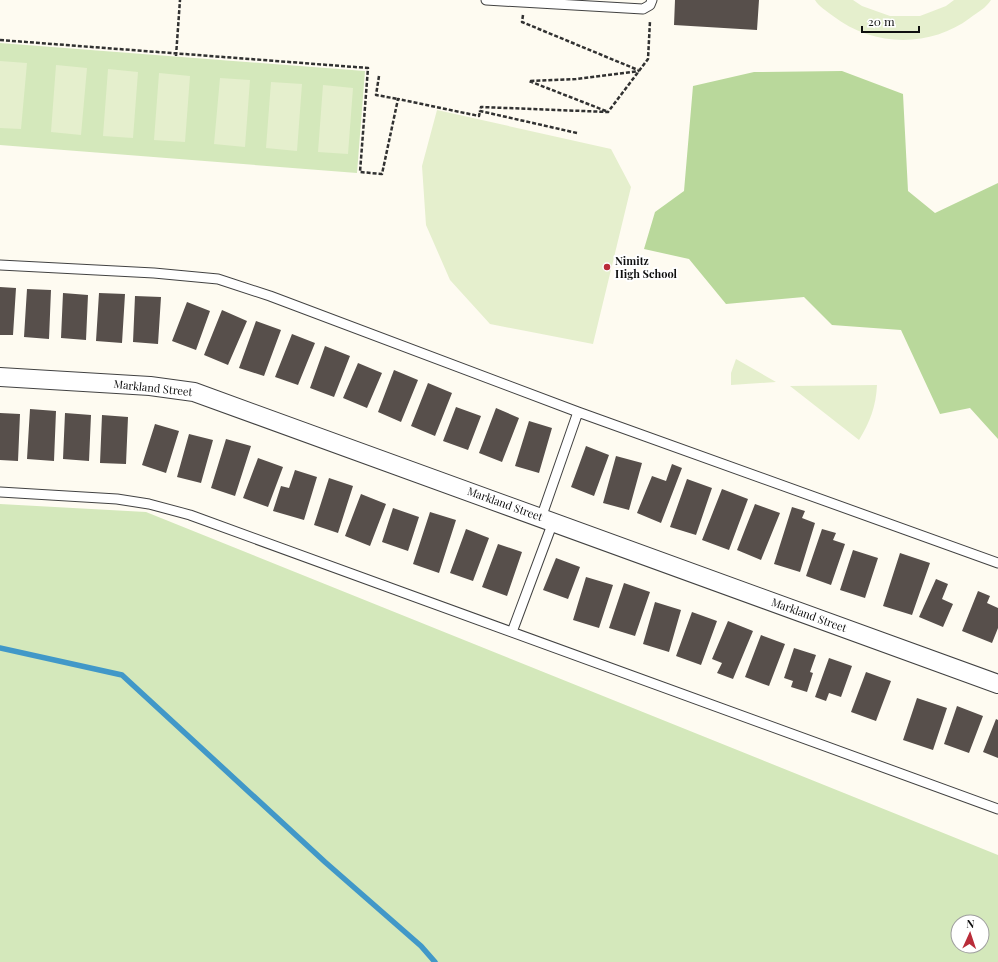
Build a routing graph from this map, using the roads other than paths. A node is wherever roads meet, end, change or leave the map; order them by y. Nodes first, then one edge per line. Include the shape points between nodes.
1 (486, 0) edge
2 (651, 2) edge
3 (0, 265) edge
4 (0, 377) edge
5 (578, 412) junction
6 (0, 492) edge
7 (547, 520) junction
8 (998, 563) edge
9 (512, 632) junction
10 (998, 684) edge
11 (998, 809) edge

1 - 2 lane via 643,10
3 - 5 lane via 154,273 218,280 270,296
4 - 7 street, Markland Street via 150,386 194,392
5 - 7 lane
5 - 8 lane
6 - 9 lane via 117,499 190,515
7 - 9 lane
7 - 10 street, Markland Street
9 - 11 lane

